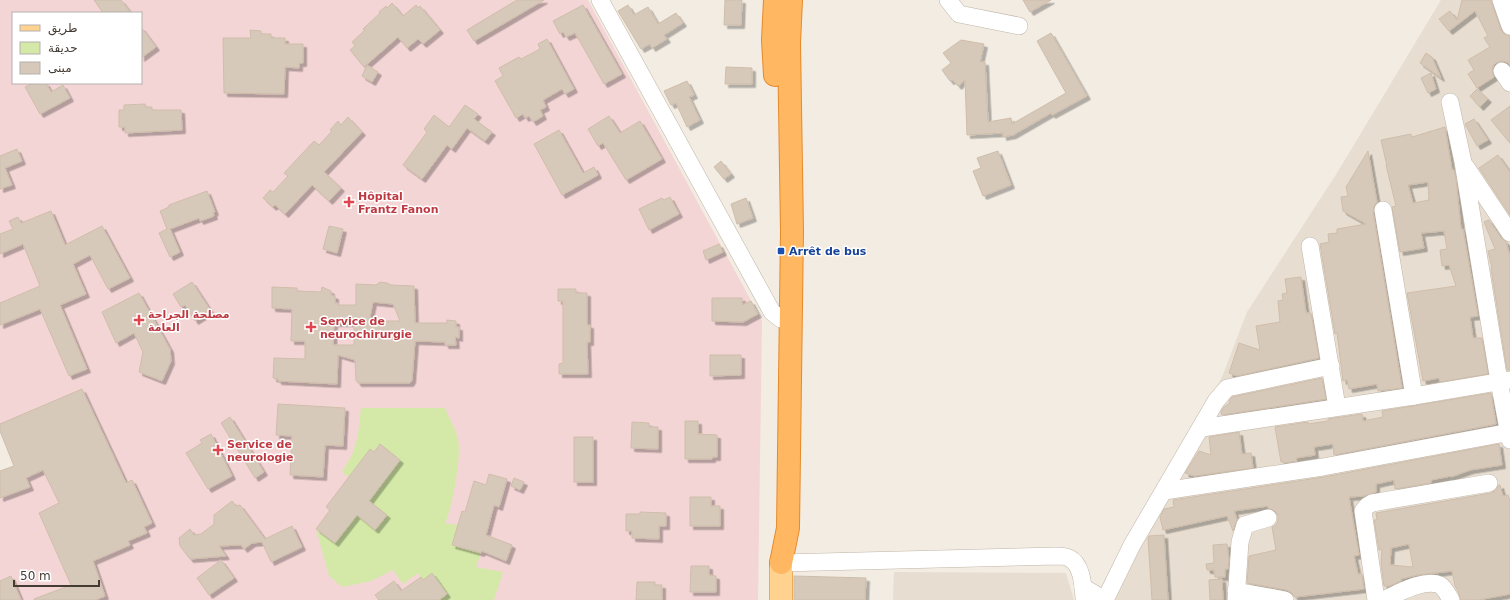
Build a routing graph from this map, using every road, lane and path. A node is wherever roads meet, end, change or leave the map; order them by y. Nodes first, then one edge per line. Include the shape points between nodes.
1 (600, 0) edge
2 (774, 0) edge
3 (791, 0) edge
4 (948, 0) edge
5 (1501, 0) edge
6 (1019, 26) dead end
7 (1510, 26) edge
8 (1450, 102) dead end
9 (1463, 162) junction
10 (1383, 210) dead end
11 (1510, 233) edge
12 (1310, 246) dead end
13 (783, 319) junction
14 (1331, 366) junction
15 (1504, 380) edge
16 (1414, 396) junction
17 (1337, 407) junction
18 (1202, 428) junction
19 (1510, 435) edge
20 (1489, 483) dead end
21 (1164, 491) junction
22 (1268, 518) dead end
23 (781, 563) junction
24 (1084, 594) edge
25 (1236, 595) edge
26 (781, 600) edge
27 (1105, 600) edge
28 (1285, 600) edge
29 (1376, 600) edge
30 (1383, 600) edge
31 (1451, 600) edge

1 - 13 street via 772,312
2 - 13 highway via 773,40
3 - 13 highway via 789,43 792,225
4 - 6 street via 958,14
5 - 7 street
8 - 9 street
9 - 11 street
9 - 15 street
10 - 16 street
12 - 14 street
13 - 23 highway
14 - 17 street
14 - 18 street via 1227,388 1216,401
15 - 16 street
15 - 19 street
16 - 17 street
17 - 18 street
18 - 21 street
19 - 21 street
20 - 29 street via 1372,503 1367,506 1363,512
21 - 27 street via 1132,545
22 - 25 street via 1245,525 1240,542
23 - 24 street via 1068,557 1077,564
23 - 26 main road
24 - 27 street
25 - 28 street
30 - 31 street via 1414,586 1430,584 1440,585

